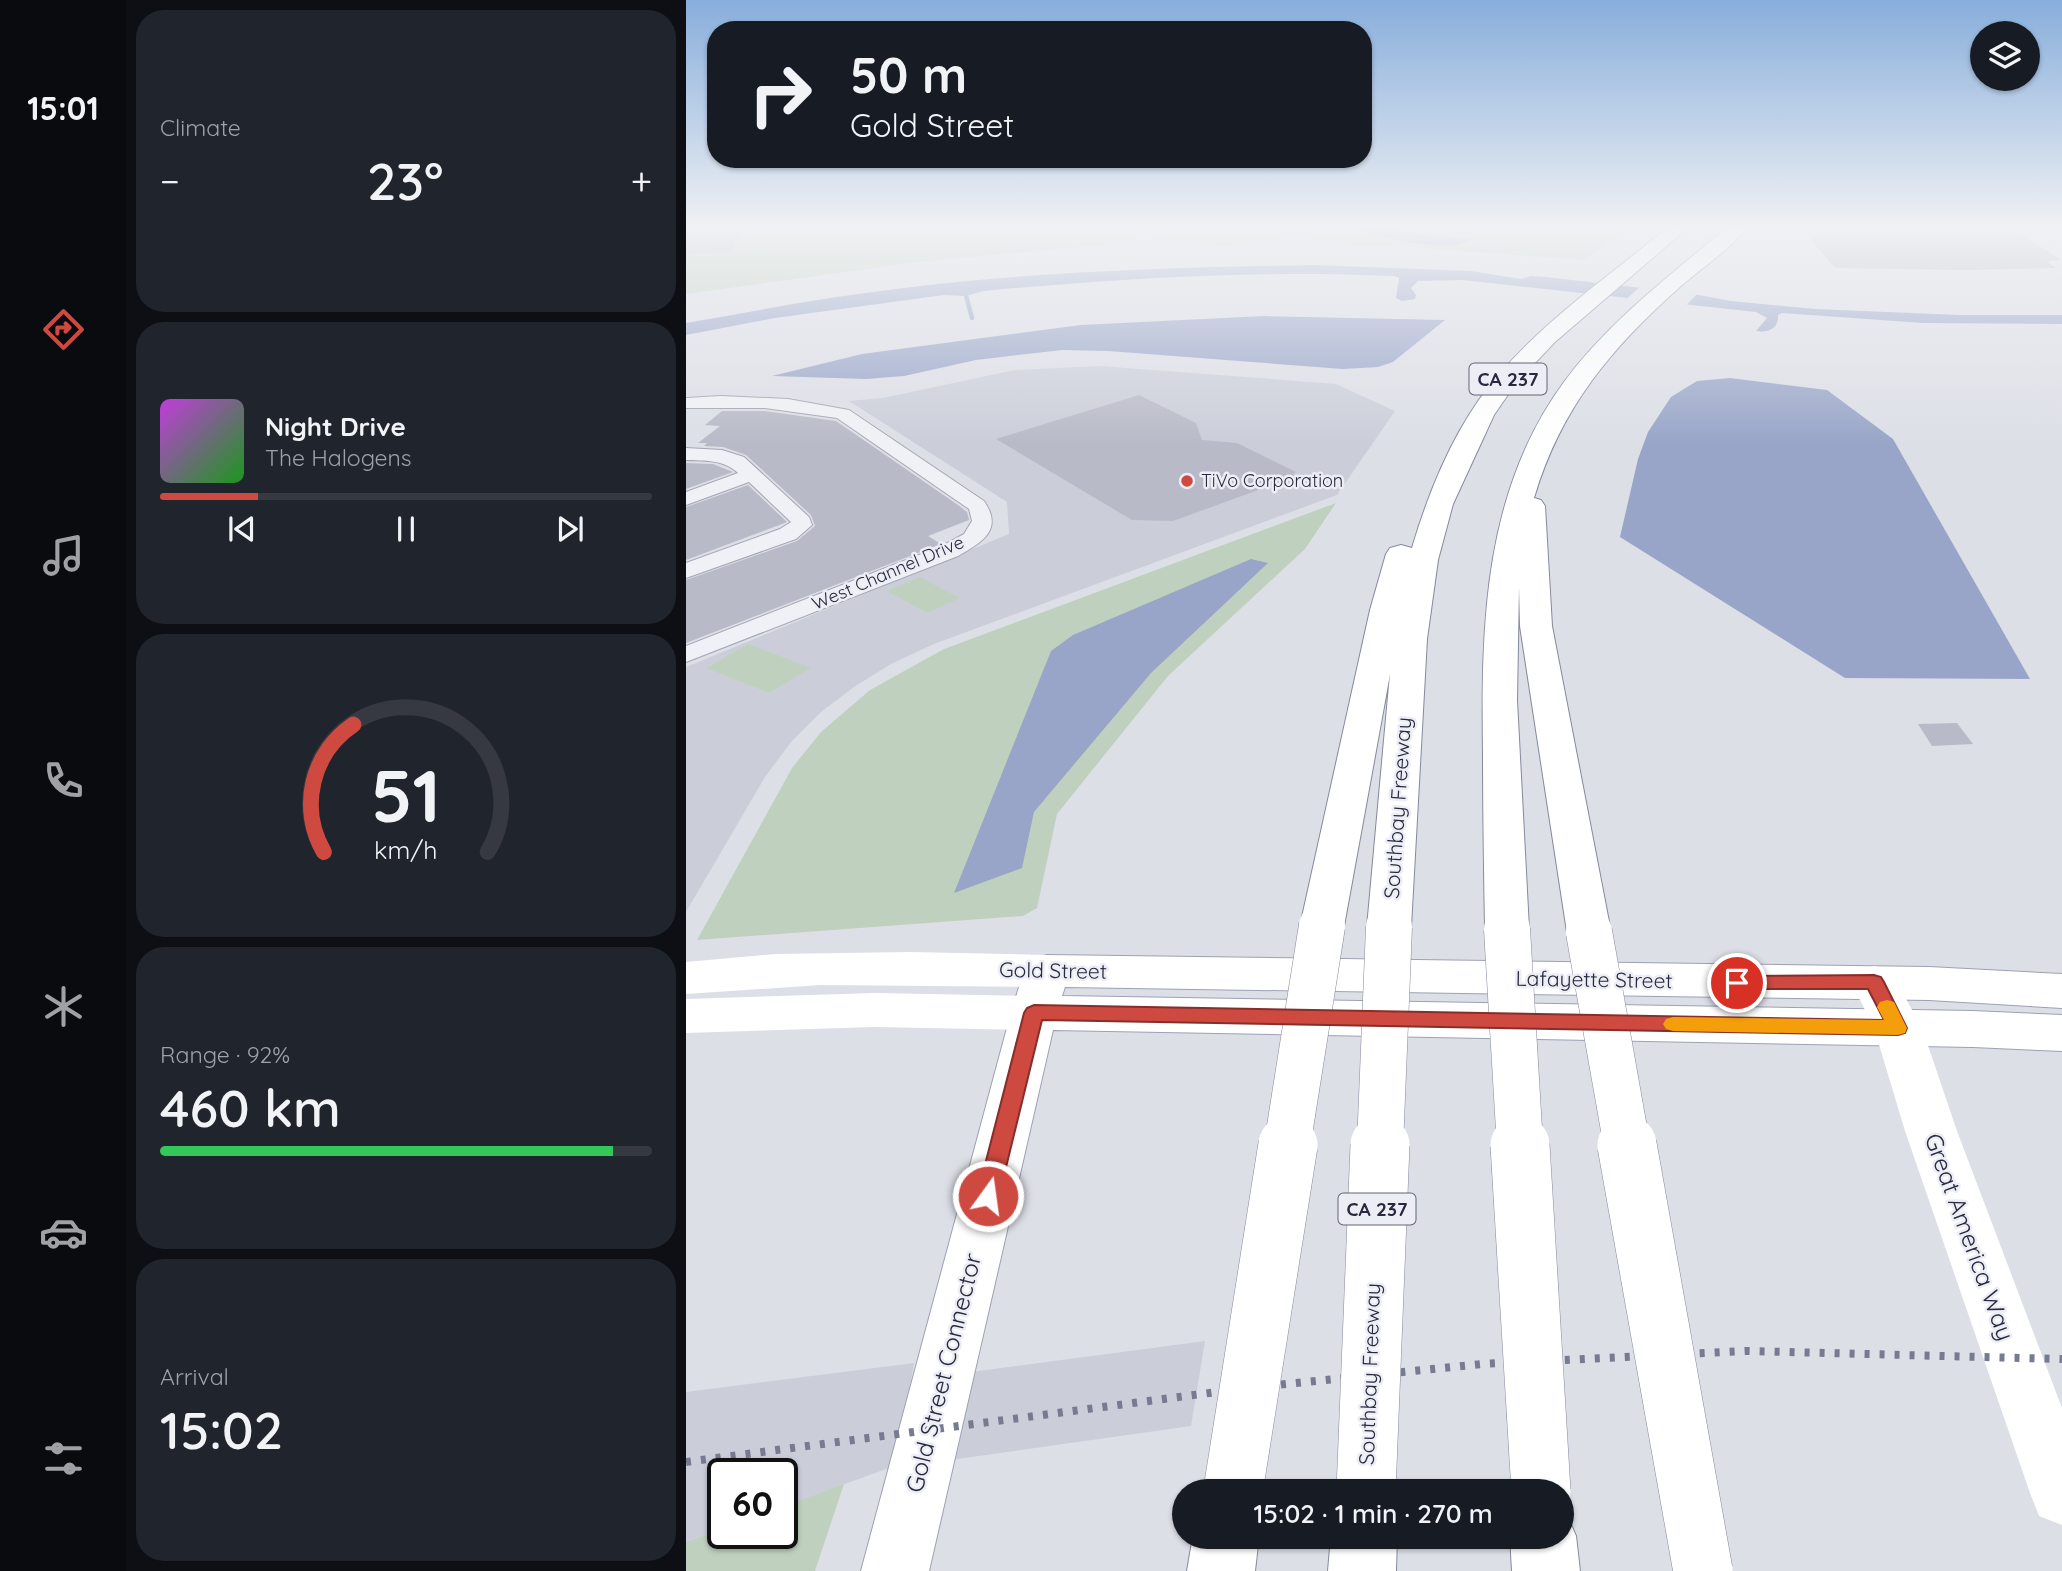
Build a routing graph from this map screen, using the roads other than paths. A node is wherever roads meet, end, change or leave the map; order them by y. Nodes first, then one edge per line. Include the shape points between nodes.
1 (1594, 298) edge
2 (1657, 298) edge
3 (686, 403) edge
4 (1461, 453) junction
5 (686, 454) edge
6 (1531, 462) junction
7 (750, 475) junction
8 (686, 499) edge
9 (686, 571) edge
10 (686, 655) edge
11 (686, 978) edge
12 (1874, 982) junction
13 (2062, 991) edge
14 (1040, 992) junction
15 (1420, 997) junction
16 (686, 1016) edge
17 (1898, 1028) junction
18 (2062, 1033) edge
19 (1235, 1479) edge
20 (1366, 1479) edge
21 (1540, 1479) edge
22 (2062, 1493) edge
23 (1225, 1549) edge
24 (1363, 1549) edge
25 (1545, 1549) edge
26 (895, 1571) edge
27 (1222, 1571) edge
28 (1362, 1571) edge
29 (1546, 1571) edge
30 (1703, 1571) edge

1 - 4 main road, Southbay Freeway / CA 237 via 1508,378
2 - 6 main road, CA 237 via 1629,323 1574,386
3 - 10 street, West Channel Drive via 718,401 833,410 977,505 984,515 978,533 950,551
4 - 19 main road, bridge via 1429,480 1400,555 1384,623 1322,926
4 - 20 main road, Southbay Freeway / CA 237, bridge via 1439,504 1423,560 1410,639 1389,927
5 - 7 street via 730,458
6 - 21 main road, CA 237, bridge via 1503,566 1498,638 1507,929
6 - 30 main road, bridge via 1536,626
7 - 8 street
7 - 9 street via 800,517 801,525 788,534
11 - 14 main road, Gold Street via 866,967
12 - 13 main road, Lafayette Street
12 - 15 main road, Lafayette Street via 1709,982
12 - 17 main road, Great America Way
14 - 15 main road, Gold Street
14 - 16 main road, Gold Street via 875,1010
14 - 26 main road, Gold Street Connector
15 - 17 main road, Lafayette Street
17 - 18 main road, Lafayette Street
17 - 22 main road, Great America Way
23 - 27 main road
24 - 28 main road
25 - 29 main road

